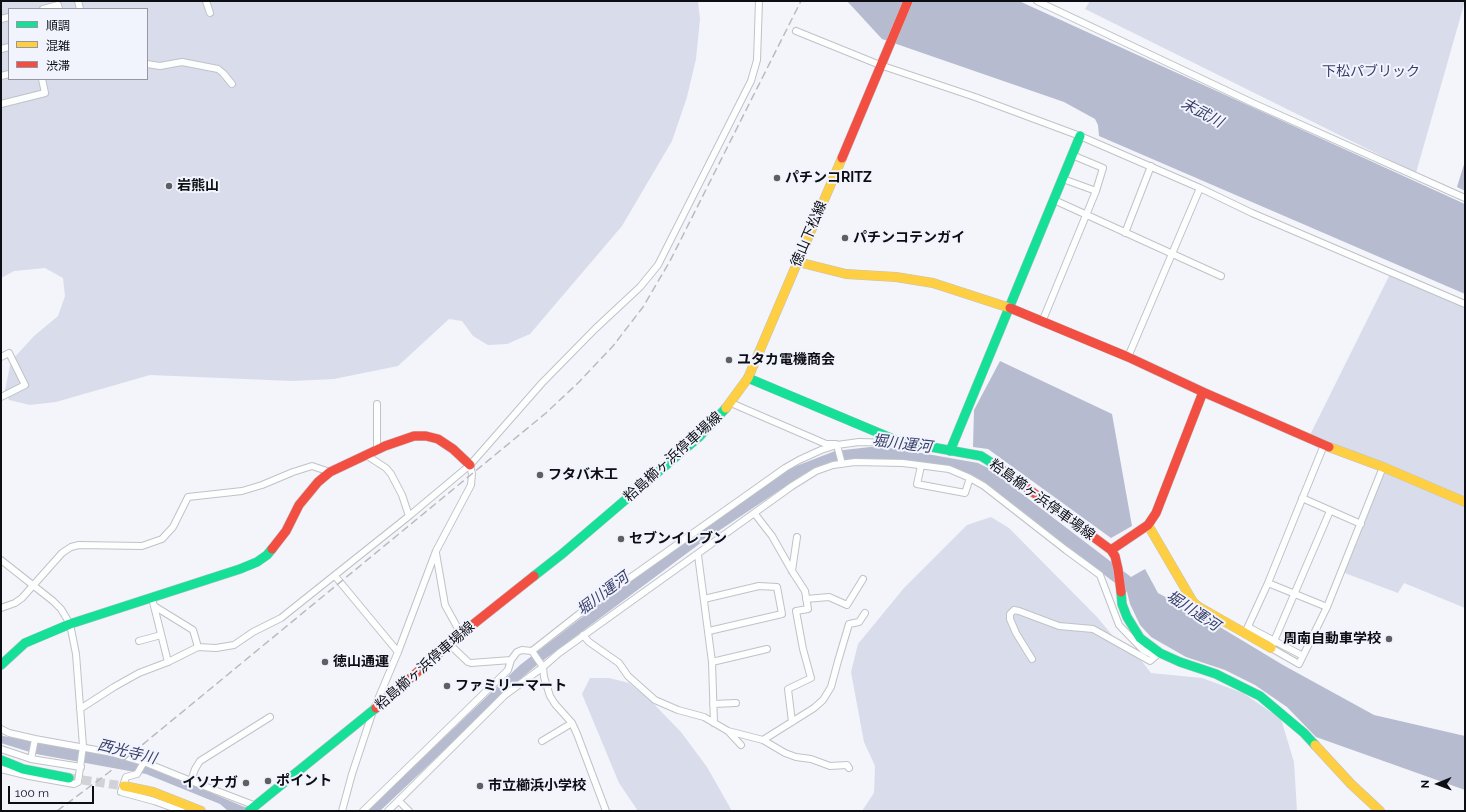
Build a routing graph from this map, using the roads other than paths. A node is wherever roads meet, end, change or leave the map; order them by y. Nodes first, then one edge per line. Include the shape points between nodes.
1 (206, 1) edge
2 (759, 1) edge
3 (908, 1) edge
4 (1037, 1) edge
5 (47, 8) edge
6 (59, 8) edge
7 (210, 13) dead end
8 (796, 31) dead end
9 (148, 64) edge
10 (880, 65) junction
11 (42, 80) edge
12 (232, 84) dead end
13 (1, 104) edge
14 (1080, 136) junction
15 (1072, 155) junction
16 (1151, 166) junction
17 (1063, 179) junction
18 (1200, 188) junction
19 (1096, 191) junction
20 (1465, 198) edge
21 (1054, 200) junction
22 (1086, 215) junction
23 (1125, 233) junction
24 (1172, 254) junction
25 (798, 262) junction
26 (1221, 276) dead end
27 (1465, 304) edge
28 (1010, 308) junction
29 (1042, 322) junction
30 (1, 357) edge
31 (1128, 357) junction
32 (748, 378) junction
33 (1203, 392) junction
34 (1, 397) edge
35 (731, 403) junction
36 (377, 404) dead end
37 (898, 441) junction
38 (1324, 445) junction
39 (838, 446) junction
40 (377, 450) junction
41 (950, 451) junction
42 (366, 455) junction
43 (841, 462) junction
44 (470, 465) junction
45 (921, 466) junction
46 (1384, 466) junction
47 (330, 472) junction
48 (970, 478) junction
49 (1302, 498) junction
50 (1465, 502) edge
51 (1330, 511) junction
52 (755, 514) junction
53 (409, 516) junction
54 (1361, 524) junction
55 (1148, 525) junction
56 (797, 537) dead end
57 (436, 551) junction
58 (1113, 553) junction
59 (698, 555) junction
60 (1, 560) edge
61 (792, 571) junction
62 (335, 576) junction
63 (863, 578) dead end
64 (1268, 583) junction
65 (34, 586) junction
66 (1295, 594) junction
67 (704, 599) junction
68 (806, 599) junction
69 (153, 602) junction
70 (1327, 607) junction
71 (1, 608) edge
72 (865, 613) dead end
73 (70, 624) junction
74 (1247, 630) junction
75 (709, 631) junction
76 (461, 634) junction
77 (161, 635) junction
78 (583, 635) junction
79 (139, 641) dead end
80 (449, 644) junction
81 (1273, 644) junction
82 (198, 647) junction
83 (767, 649) dead end
84 (398, 652) junction
85 (533, 652) junction
86 (1157, 654) junction
87 (1032, 658) dead end
88 (511, 660) junction
89 (168, 662) junction
90 (712, 662) junction
91 (1, 665) edge
92 (542, 665) junction
93 (736, 703) dead end
94 (713, 704) junction
95 (80, 710) junction
96 (373, 711) junction
97 (270, 717) dead end
98 (714, 722) junction
99 (792, 722) junction
100 (572, 723) junction
101 (1, 729) edge
102 (728, 731) junction
103 (36, 739) junction
104 (763, 740) junction
105 (542, 741) dead end
106 (741, 745) dead end
107 (82, 746) junction
108 (1, 749) edge
109 (1, 760) edge
110 (31, 760) junction
111 (144, 762) junction
112 (81, 767) junction
113 (849, 768) dead end
114 (1, 769) edge
115 (69, 778) tunnel mouth
116 (191, 781) junction
117 (124, 786) tunnel mouth
118 (399, 801) junction
119 (253, 808) edge
120 (182, 811) edge
121 (201, 811) edge
122 (342, 811) edge
123 (363, 811) edge
124 (388, 811) edge
125 (409, 811) edge
126 (606, 811) edge
127 (1380, 811) edge

1 - 7 street
2 - 44 street via 757,60 753,75 658,265 640,287 542,383
3 - 10 street, 徳山下松線
4 - 20 street via 1255,104
5 - 6 street via 58,5
8 - 10 street
9 - 12 street via 160,66 182,62 218,70
10 - 14 street
10 - 25 street, 徳山下松線
11 - 13 street via 44,93
14 - 15 street
14 - 16 street
15 - 17 street
15 - 19 street via 1103,168
16 - 18 street
16 - 23 street
17 - 19 street
17 - 21 street
18 - 24 street
18 - 27 street
19 - 22 street
21 - 22 street
21 - 28 street
22 - 23 street
22 - 29 street
23 - 24 street
24 - 26 street
24 - 31 street
25 - 28 street via 846,274 896,277 933,283
25 - 32 street, 徳山下松線
28 - 29 street
28 - 41 street
29 - 31 street
30 - 34 street via 9,353 25,385
31 - 33 street
32 - 35 street, 粭島櫛ヶ浜停車場線
32 - 37 street, 粭島櫛ヶ浜停車場線
33 - 38 street
33 - 55 street via 1156,513
35 - 39 street via 826,444
35 - 76 street, 粭島櫛ヶ浜停車場線 via 699,437 662,469 562,554
36 - 40 street
37 - 39 street via 859,442
37 - 41 street, 粭島櫛ヶ浜停車場線
38 - 46 street
38 - 49 street
39 - 43 street
39 - 85 street via 821,450 785,468 579,614
40 - 42 street
40 - 44 street via 398,440 426,436 453,449
41 - 58 street, 粭島櫛ヶ浜停車場線 via 981,456
42 - 47 street
42 - 53 street via 391,474
43 - 45 street via 903,463
43 - 52 street via 816,471
44 - 53 street
44 - 57 street via 471,485
45 - 48 street via 949,469
45 - 48 street via 917,484 965,493
46 - 50 street
46 - 54 street
47 - 65 street via 312,466 242,491 188,497 173,527 162,539 142,546 71,547 62,553
47 - 69 street via 309,492 299,505 286,531 266,555 256,562
48 - 86 street via 1100,575 1119,625 1142,650
49 - 51 street
49 - 64 street
51 - 54 street
51 - 66 street
52 - 59 street
52 - 61 street via 772,536
53 - 62 street
54 - 70 street
55 - 58 street
55 - 74 street via 1193,602
56 - 61 street
57 - 76 street via 445,605
57 - 84 street
58 - 86 street via 1118,569 1122,604 1127,617 1140,638
59 - 67 street
59 - 78 street
60 - 65 street
61 - 68 street via 805,591
62 - 82 street via 281,618 234,645
62 - 84 street
63 - 68 street via 847,605 829,598
64 - 66 street
64 - 74 street
65 - 71 street via 15,603
65 - 73 street via 53,600
66 - 70 street
66 - 81 street
67 - 75 street
67 - 75 street via 759,586 777,587 782,614
68 - 99 street via 808,609 796,611 811,678 788,689
69 - 73 street
69 - 77 street
69 - 82 street via 193,630
70 - 81 street via 1299,664
72 - 99 street via 860,622 849,624 831,687 823,700
73 - 91 street via 25,643
73 - 95 street via 76,654
74 - 81 street
75 - 90 street
76 - 80 street, 粭島櫛ヶ浜停車場線
77 - 79 street
77 - 89 street
78 - 92 street
78 - 98 street via 619,663 628,676 655,700
80 - 88 street via 471,663
80 - 96 street, 粭島櫛ヶ浜停車場線
82 - 89 street
83 - 90 street
84 - 96 street
85 - 88 street via 522,650
85 - 92 street
86 - 87 street via 1150,661 1093,629 1058,626 1014,610 1010,614 1010,619
86 - 127 street via 1216,674 1260,696 1304,733
88 - 123 street via 508,670
89 - 95 street via 128,679
90 - 94 street
92 - 100 street via 550,696
92 - 118 street via 505,695
93 - 94 street
94 - 98 street
95 - 107 street
96 - 119 street, 粭島櫛ヶ浜停車場線
96 - 122 street
97 - 116 street via 200,761
98 - 102 street
99 - 104 street
100 - 105 street
100 - 126 street
101 - 103 street
102 - 104 street
102 - 106 street
103 - 107 street
103 - 110 street
104 - 113 street via 796,757 830,766 847,764
107 - 111 street
107 - 112 street
108 - 110 street
109 - 115 street via 23,769
110 - 112 street
111 - 116 street
111 - 120 street via 137,774 126,777 121,792
112 - 114 street via 78,782 74,784
116 - 119 street
117 - 121 street via 153,792
118 - 124 street
118 - 125 street

